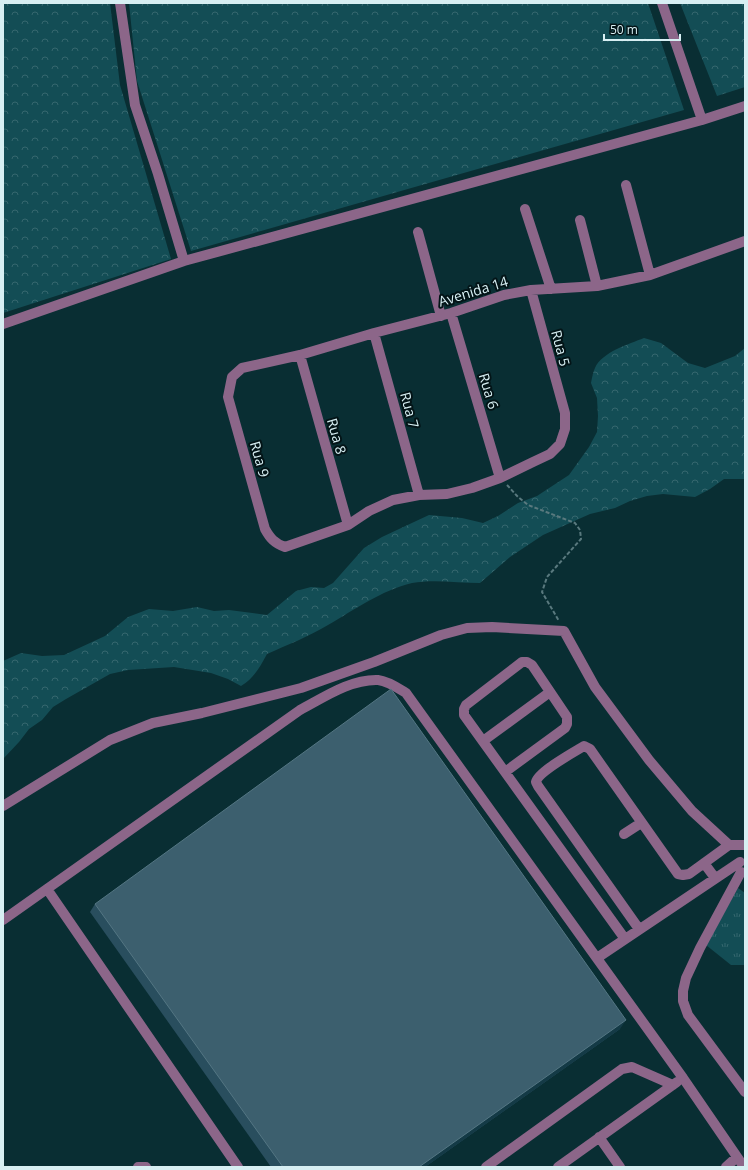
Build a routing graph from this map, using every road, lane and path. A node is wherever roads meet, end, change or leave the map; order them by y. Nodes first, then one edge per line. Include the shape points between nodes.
1 (120, 3) edge
2 (662, 3) edge
3 (745, 106) edge
4 (702, 120) junction
5 (626, 185) dead end
6 (525, 210) dead end
7 (580, 220) dead end
8 (418, 232) dead end
9 (745, 241) edge
10 (184, 261) junction
11 (650, 275) junction
12 (597, 286) junction
13 (551, 289) junction
14 (531, 290) junction
15 (446, 315) junction
16 (3, 324) edge
17 (374, 333) junction
18 (300, 355) junction
19 (228, 397) joint
20 (500, 478) junction
21 (419, 495) junction
22 (348, 524) junction
23 (265, 529) joint
24 (564, 631) junction
25 (550, 692) junction
26 (483, 741) junction
27 (505, 772) junction
28 (3, 806) edge
29 (641, 823) junction
30 (624, 834) dead end
31 (729, 845) junction
32 (745, 845) edge
33 (704, 863) junction
34 (743, 866) edge
35 (716, 878) junction
36 (47, 889) junction
37 (3, 920) edge
38 (639, 929) junction
39 (625, 939) junction
40 (596, 958) junction
41 (683, 1078) junction
42 (673, 1085) junction
43 (745, 1092) edge
44 (599, 1137) junction
45 (737, 1157) junction
46 (138, 1167) edge
47 (146, 1167) edge
48 (238, 1167) edge
49 (486, 1167) edge
50 (558, 1167) edge
51 (620, 1167) edge
52 (726, 1167) edge
53 (744, 1167) edge

1 - 10 street via 135,105
2 - 4 street
3 - 4 street
4 - 10 street
5 - 11 street
6 - 13 street
7 - 12 street
8 - 15 street, Rua 6
9 - 11 street, Avenida 14
10 - 16 street
11 - 12 street, Avenida 14
12 - 13 street, Avenida 14
13 - 14 street, Avenida 14
14 - 15 street, Avenida 14 via 504,295
14 - 20 street, Rua 5 via 565,413 565,429 560,444 550,454
15 - 17 street, Avenida 14
15 - 20 street, Rua 6
17 - 18 street, Avenida 14
17 - 21 street, Rua 7
18 - 19 street, Avenida 14 via 242,368 232,377
18 - 22 street, Rua 8
19 - 23 street, Rua 9
20 - 21 street, Rua 5 via 447,494
20 - 24 path via 528,505 574,523 580,530 581,539 547,577 542,592
21 - 22 street, Rua 5 via 392,500
22 - 23 street, Rua 5 via 285,547 271,540
24 - 28 street via 468,628 441,635 301,688 153,723 110,740
24 - 31 street via 595,686 649,760 692,812
25 - 26 street
25 - 26 street via 532,665 522,662 464,709 464,715
25 - 27 street via 567,717 565,728
26 - 27 street
27 - 39 street
29 - 30 street
29 - 33 street via 678,874 689,874
29 - 38 street via 586,746 537,779 538,786
31 - 32 street
31 - 33 street
33 - 35 street
34 - 35 street
34 - 43 street via 686,978 683,1001 688,1015
35 - 38 street
36 - 37 street
36 - 40 street via 300,710 337,691 358,683 378,680 394,685 406,693
36 - 48 street
38 - 39 street
39 - 40 street
40 - 41 street
41 - 42 street
41 - 45 street
42 - 44 street
42 - 49 street via 632,1067 622,1069
44 - 50 street
44 - 51 street
45 - 52 street
45 - 53 street
46 - 47 street

